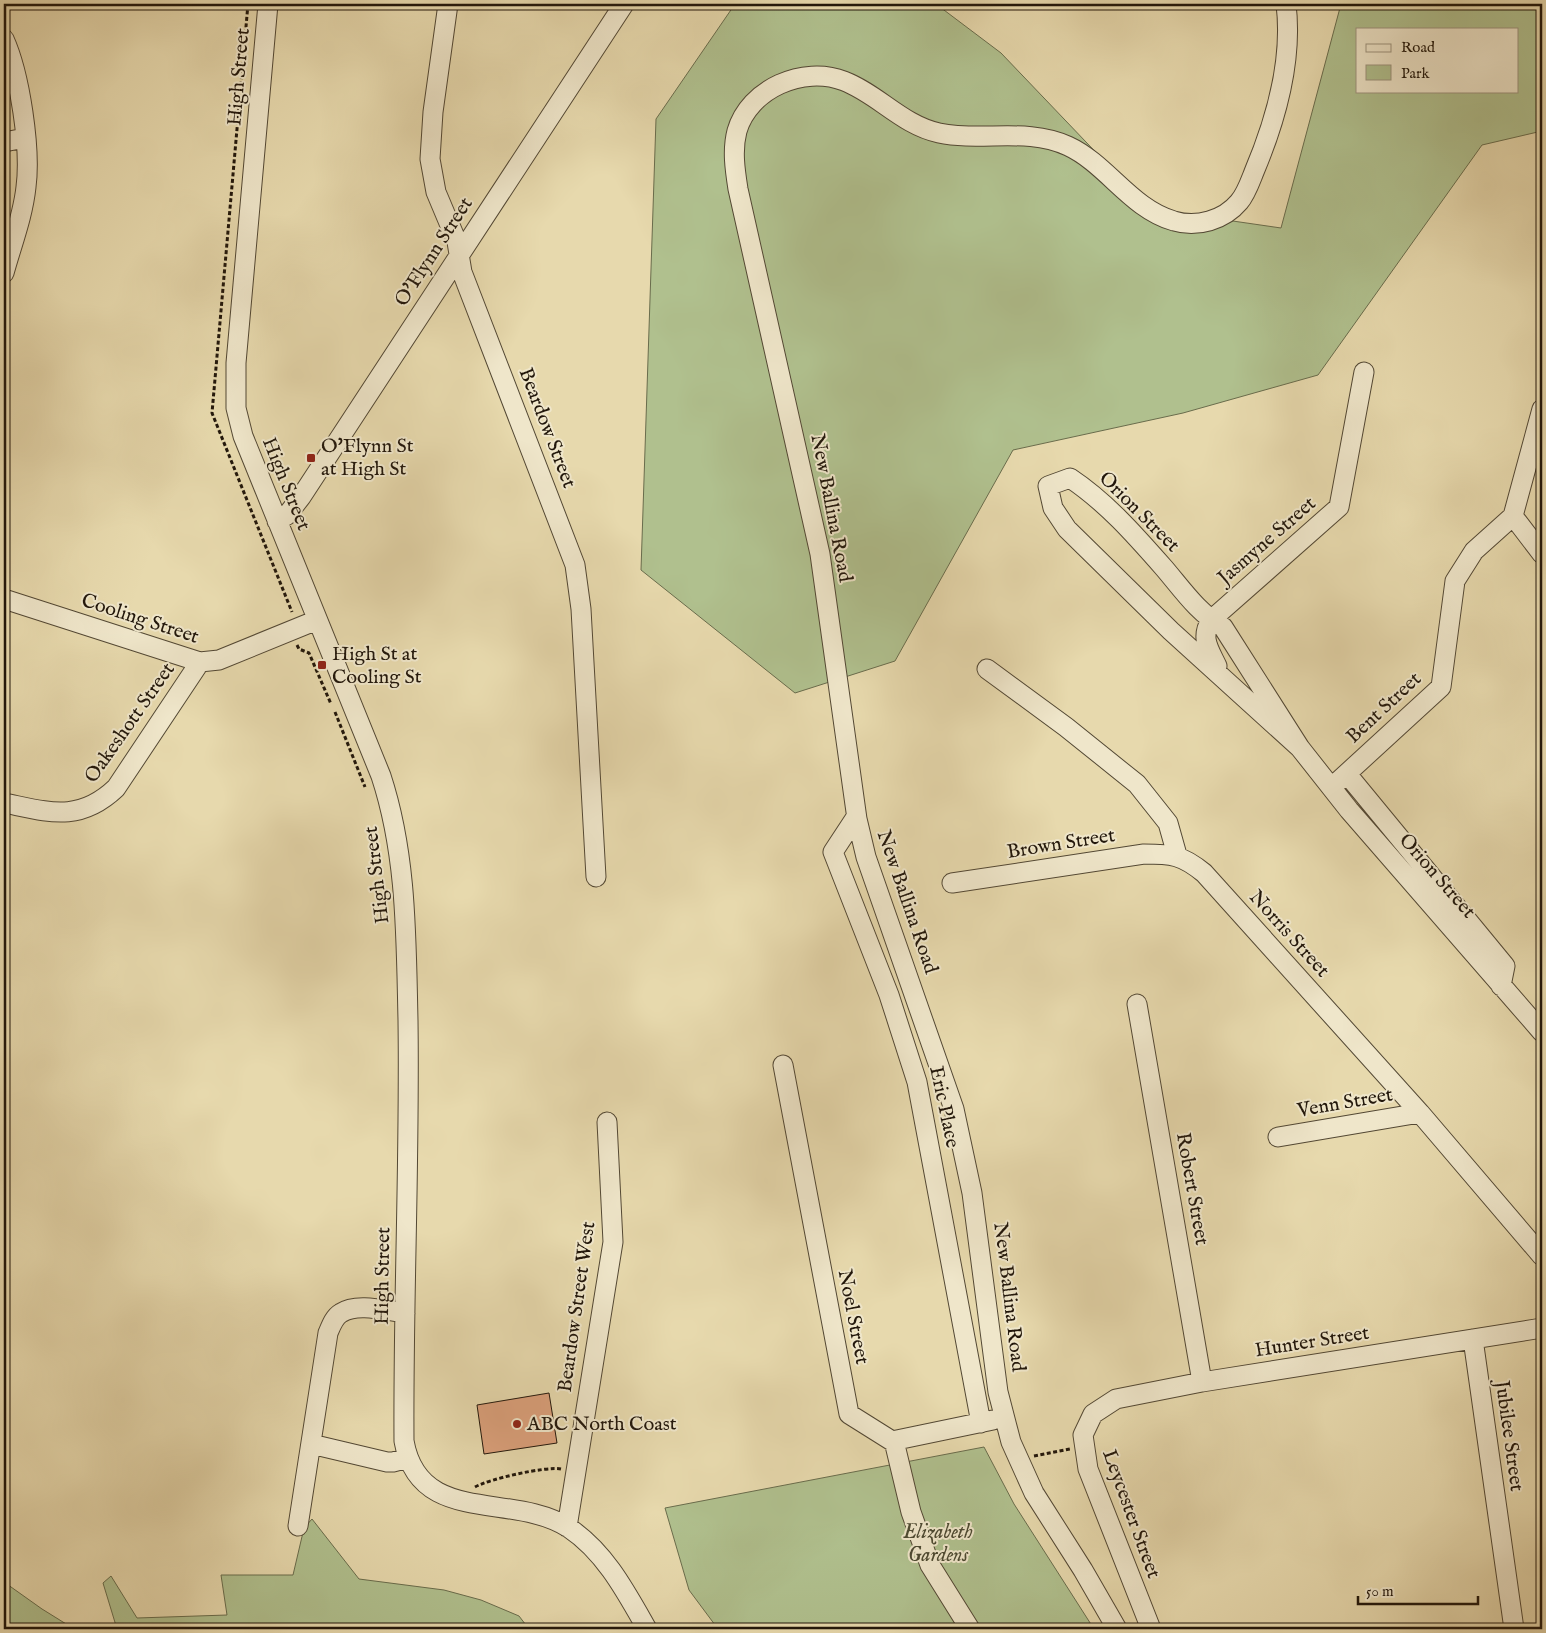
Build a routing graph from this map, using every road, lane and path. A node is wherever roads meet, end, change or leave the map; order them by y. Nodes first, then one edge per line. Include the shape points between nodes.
1 (268, 4) edge
2 (448, 4) edge
3 (624, 4) edge
4 (1286, 4) edge
5 (4, 39) edge
6 (25, 138) junction
7 (4, 142) edge
8 (459, 255) junction
9 (4, 272) edge
10 (1364, 372) dead end
11 (1542, 408) edge
12 (1513, 516) junction
13 (277, 521) junction
14 (1542, 554) edge
15 (4, 599) edge
16 (317, 620) junction
17 (1211, 620) junction
18 (294, 639) dead end
19 (200, 662) junction
20 (987, 669) dead end
21 (1222, 676) junction
22 (1300, 748) junction
23 (1346, 774) junction
24 (1332, 787) junction
25 (366, 791) dead end
26 (4, 803) edge
27 (856, 817) junction
28 (1177, 855) junction
29 (596, 877) dead end
30 (952, 883) dead end
31 (1501, 986) junction
32 (1137, 1004) dead end
33 (1542, 1032) edge
34 (783, 1065) dead end
35 (1420, 1113) junction
36 (607, 1122) dead end
37 (1278, 1137) dead end
38 (1542, 1256) edge
39 (405, 1313) junction
40 (1542, 1328) edge
41 (1473, 1339) junction
42 (1202, 1382) junction
43 (1093, 1414) joint
44 (1004, 1418) junction
45 (981, 1423) junction
46 (894, 1441) junction
47 (311, 1444) junction
48 (1078, 1448) dead end
49 (1037, 1455) dead end
50 (408, 1458) junction
51 (574, 1485) junction
52 (470, 1487) dead end
53 (298, 1526) dead end
54 (568, 1527) junction
55 (647, 1629) edge
56 (970, 1629) edge
57 (1117, 1629) edge
58 (1151, 1629) edge
59 (1514, 1629) edge

1 - 13 street, High Street via 235,388 238,423
2 - 8 street, Beardow Street via 430,159 436,192 457,242
3 - 8 street, O'Flynn Street
4 - 27 street, New Ballina Road via 1285,66 1269,133 1240,201 1211,221 1194,224 1160,216 1068,146 1031,135 938,133 913,124 843,80 818,76 792,78 748,108 736,140 734,160 738,190 820,554
5 - 6 street via 15,70
6 - 7 street
6 - 9 street via 26,186
8 - 13 street, O'Flynn Street via 301,497 287,515
8 - 29 street, Beardow Street via 462,272 575,565 581,609
10 - 17 street, Jasmyne Street via 1339,508
11 - 12 street
12 - 14 street
12 - 23 street, Bent Street via 1474,551 1455,581 1441,687
13 - 16 street, High Street
15 - 19 street, Cooling Street
16 - 19 street, Cooling Street via 219,660
16 - 39 street, High Street via 391,806 406,910 409,1109
17 - 21 street via 1205,630 1206,644
17 - 21 street, Orion Street via 1093,493 1070,478 1048,486 1053,508 1067,529 1171,632
17 - 22 street, Orion Street via 1223,626
18 - 25 path via 299,649 309,653
19 - 26 street, Oakeshott Street via 116,788 101,802 83,810 65,812
20 - 28 street via 1137,784 1168,823
21 - 22 street, Orion Street
22 - 24 street, Orion Street
23 - 24 street, Bent Street
23 - 31 street via 1504,966
24 - 31 street, Orion Street
27 - 44 street, New Ballina Road via 866,857 954,1109 972,1193
27 - 45 street, Eric Place via 833,852 889,995 917,1082
28 - 30 street, Brown Street via 1144,854
28 - 35 street, Norris Street via 1204,873
31 - 33 street, Orion Street
32 - 42 street, Robert Street
34 - 46 street, Noel Street via 849,1414
35 - 37 street, Venn Street
35 - 38 street, Norris Street
36 - 51 street, Beardow Street West via 613,1242
39 - 47 street via 350,1309 334,1320 328,1333
39 - 50 street, High Street via 404,1441
40 - 41 street, Hunter Street
41 - 42 street, Hunter Street
41 - 59 street, Jubilee Street
42 - 43 street, Hunter Street via 1116,1399
43 - 58 street, Leycester Street via 1083,1435 1088,1469
44 - 45 street
44 - 57 street, New Ballina Road via 1034,1493
45 - 46 street
46 - 56 street via 911,1512 930,1565
47 - 50 street via 388,1462
47 - 53 street
48 - 49 path
50 - 54 street, High Street via 418,1478 437,1493 540,1515
51 - 52 path via 568,1472 559,1468 496,1478
51 - 54 street, Beardow Street West
54 - 55 street, High Street via 595,1549 624,1588

